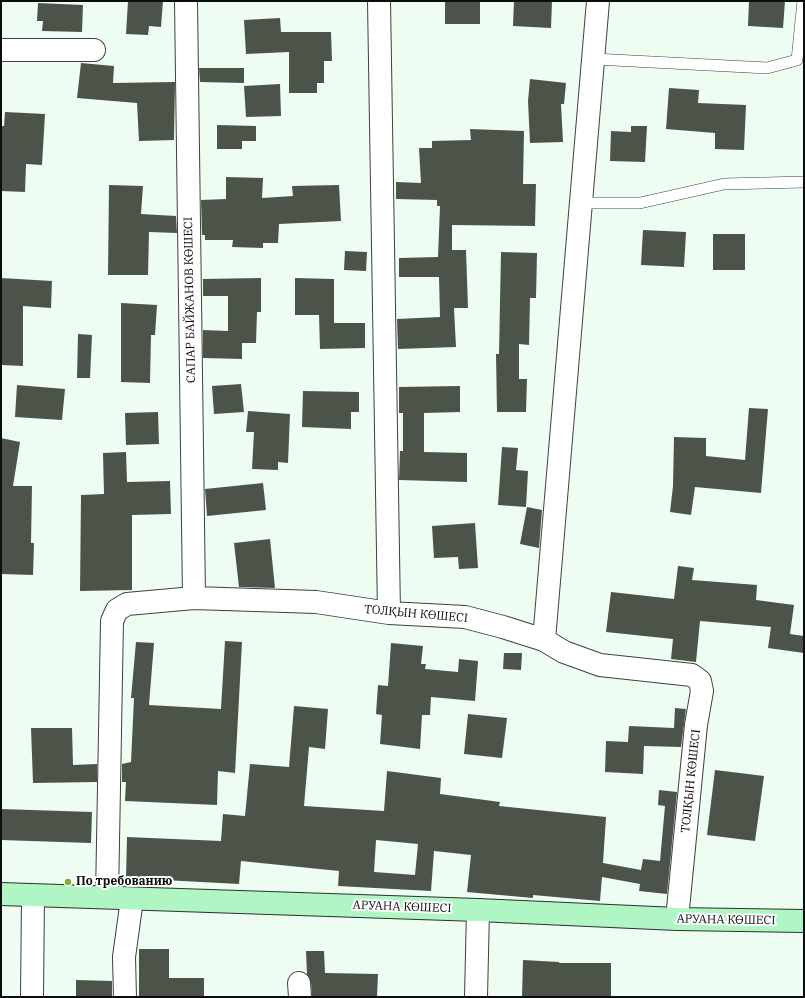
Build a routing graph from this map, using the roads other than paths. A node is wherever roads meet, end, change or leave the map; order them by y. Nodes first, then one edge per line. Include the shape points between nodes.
1 (186, 1) edge
2 (379, 1) edge
3 (598, 1) edge
4 (803, 1) edge
5 (1, 50) edge
6 (94, 50) dead end
7 (594, 59) junction
8 (804, 182) edge
9 (581, 203) junction
10 (194, 598) junction
11 (389, 614) junction
12 (544, 640) junction
13 (1, 894) edge
14 (33, 896) junction
15 (107, 897) junction
16 (132, 899) junction
17 (478, 910) junction
18 (677, 919) junction
19 (804, 921) edge
20 (32, 997) edge
21 (125, 997) edge
22 (476, 997) edge

1 - 10 street, САПАР БАЙЖАНОВ КӨШЕСІ
2 - 11 street
3 - 7 street
4 - 7 lane via 797,60 767,68
5 - 6 street
7 - 9 street
8 - 9 lane via 724,184 640,203
9 - 12 street
10 - 11 street, ТОЛҚЫН КӨШЕСІ via 316,602
10 - 15 street, ТОЛҚЫН КӨШЕСІ via 127,604 117,610 112,620
11 - 12 street, ТОЛҚЫН КӨШЕСІ via 465,617
12 - 18 street, ТОЛҚЫН КӨШЕСІ via 564,652 600,665 692,675 700,681 702,691 696,725
13 - 14 street, АРУАНА КӨШЕСІ
14 - 15 street, АРУАНА КӨШЕСІ
14 - 20 street
15 - 16 street, АРУАНА КӨШЕСІ
16 - 17 street, АРУАНА КӨШЕСІ
16 - 21 street via 124,957
17 - 18 street, АРУАНА КӨШЕСІ
17 - 22 street
18 - 19 street, АРУАНА КӨШЕСІ

